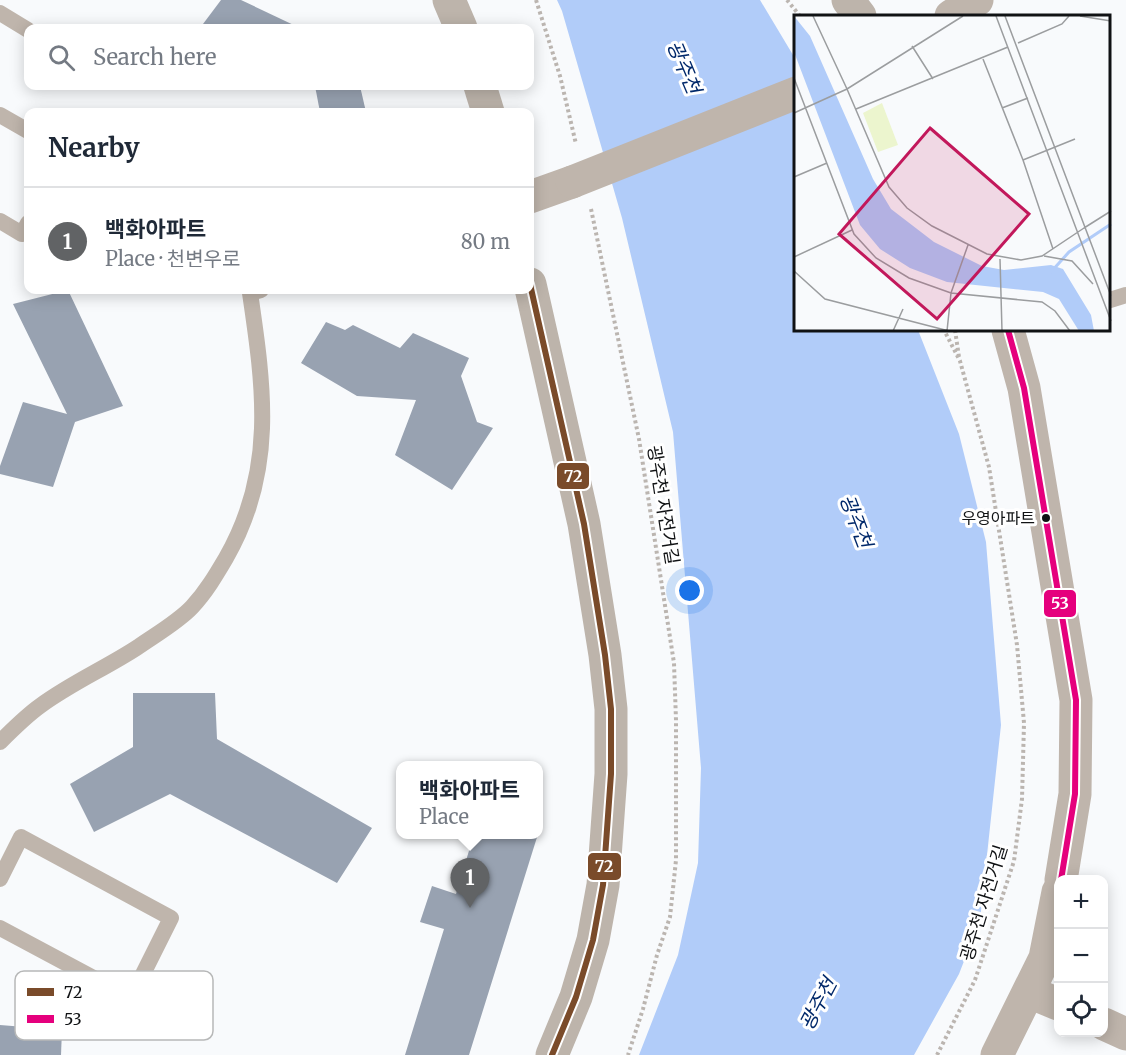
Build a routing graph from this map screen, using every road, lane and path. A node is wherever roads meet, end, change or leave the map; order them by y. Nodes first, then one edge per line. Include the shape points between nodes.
1 (448, 0) edge
2 (536, 0) edge
3 (787, 0) edge
4 (848, 0) edge
5 (977, 0) edge
6 (0, 13) edge
7 (799, 15) edge
8 (859, 15) edge
9 (953, 15) edge
10 (459, 24) edge
11 (24, 28) edge
12 (481, 90) edge
13 (794, 94) edge
14 (487, 108) edge
15 (0, 115) edge
16 (24, 129) edge
17 (576, 144) dead end
18 (580, 192) junction
19 (534, 196) edge
20 (0, 221) edge
21 (24, 230) edge
22 (252, 294) edge
23 (532, 294) edge
24 (1126, 295) edge
25 (1111, 300) edge
26 (945, 332) edge
27 (955, 332) edge
28 (1009, 332) edge
29 (960, 361) junction
30 (0, 742) edge
31 (1062, 875) edge
32 (0, 879) edge
33 (1054, 916) edge
34 (0, 928) edge
35 (80, 971) edge
36 (144, 971) edge
37 (1029, 992) junction
38 (1054, 1002) edge
39 (1108, 1026) edge
40 (1126, 1034) edge
41 (1005, 1050) edge
42 (552, 1055) edge
43 (627, 1055) edge
44 (937, 1055) edge

1 - 10 main road
2 - 17 path
3 - 7 path
4 - 8 main road
5 - 9 street
6 - 11 lane
12 - 14 main road
13 - 18 street, bridge
15 - 16 lane
18 - 19 street
18 - 43 path, 광주천 자전거길 via 639,439 674,663 676,860 670,917
20 - 21 lane via 22,234
22 - 30 lane via 260,362 261,455 252,501 233,545 191,608 136,648 42,704
23 - 42 main road via 584,524 610,709 611,774 603,885 593,940 576,998
24 - 25 lane
26 - 29 path, 광주천 자전거길
27 - 29 path, 광주천 자전거길
28 - 31 street via 1024,388 1076,700 1075,794
29 - 44 path, 광주천 자전거길 via 989,467 1017,645 1024,723 1022,799 1014,861 975,980
32 - 36 lane via 21,837 171,918
33 - 37 street via 1045,958
34 - 35 lane
37 - 38 street
37 - 41 street
39 - 40 street

